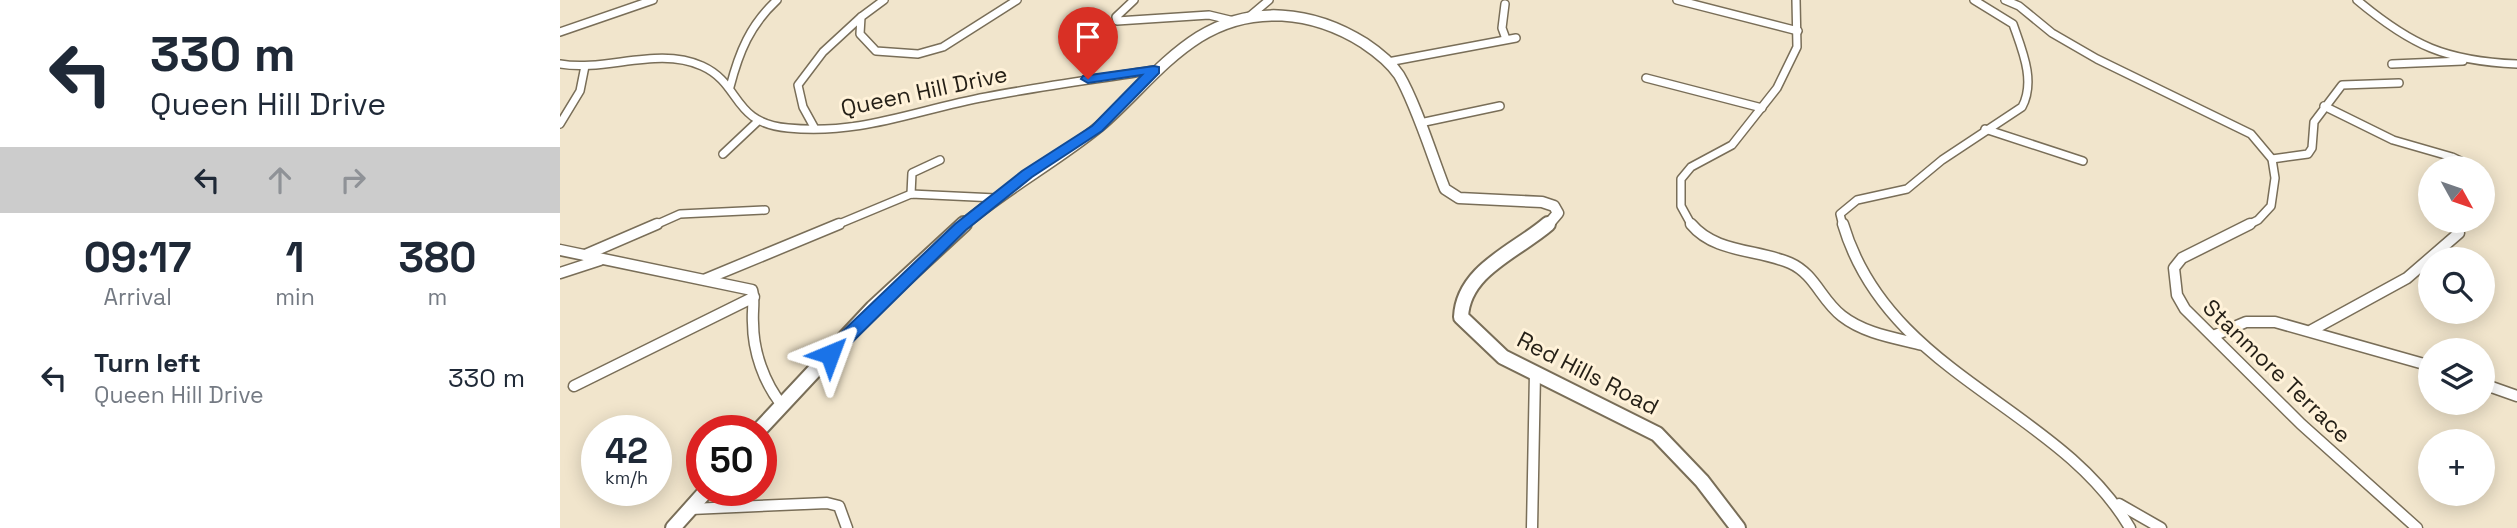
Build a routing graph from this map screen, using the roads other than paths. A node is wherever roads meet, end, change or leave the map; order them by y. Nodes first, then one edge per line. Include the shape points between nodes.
1 (653, 0) edge
2 (777, 0) edge
3 (884, 0) edge
4 (1017, 0) edge
5 (1134, 0) edge
6 (1269, 0) edge
7 (1677, 0) edge
8 (1796, 0) edge
9 (1974, 0) edge
10 (2005, 0) edge
11 (2357, 0) edge
12 (1505, 4) dead end
13 (1250, 16) junction
14 (861, 18) junction
15 (1234, 21) junction
16 (1798, 31) junction
17 (560, 32) edge
18 (1516, 38) dead end
19 (1506, 39) junction
20 (2466, 60) junction
21 (1388, 62) junction
22 (560, 64) edge
23 (2392, 64) dead end
24 (2517, 64) edge
25 (585, 65) junction
26 (1154, 70) junction
27 (1646, 78) dead end
28 (2399, 83) dead end
29 (730, 87) junction
30 (1500, 106) dead end
31 (2324, 106) junction
32 (1762, 108) junction
33 (757, 122) junction
34 (1420, 123) junction
35 (560, 124) edge
36 (814, 127) junction
37 (1985, 129) junction
38 (723, 154) dead end
39 (2449, 156) edge
40 (2272, 159) junction
41 (940, 160) dead end
42 (2083, 161) dead end
43 (911, 194) junction
44 (996, 198) junction
45 (765, 210) dead end
46 (2459, 233) dead end
47 (560, 250) edge
48 (583, 256) junction
49 (601, 260) junction
50 (560, 273) edge
51 (705, 279) junction
52 (754, 297) junction
53 (2312, 330) junction
54 (2213, 336) junction
55 (1925, 346) junction
56 (2418, 362) edge
57 (1535, 373) junction
58 (574, 386) dead end
59 (2495, 388) edge
60 (2517, 396) edge
61 (782, 405) junction
62 (773, 415) edge
63 (2117, 503) junction
64 (692, 506) edge
65 (689, 509) junction
66 (673, 528) edge
67 (847, 528) edge
68 (1532, 528) edge
69 (1738, 528) edge
70 (2130, 528) edge
71 (2161, 528) edge
72 (2417, 528) edge

1 - 17 street
2 - 29 street via 762,12 740,44
3 - 14 street
4 - 14 street via 943,47 918,54 876,51 860,34
5 - 15 street via 1116,21 1209,15
6 - 13 street
7 - 16 street
8 - 16 street
9 - 37 street via 2012,24 2027,75 2028,100
10 - 40 street via 2097,59 2237,125
11 - 20 street via 2388,25
12 - 19 street via 1502,28
13 - 15 main road, Red Hills Road
13 - 21 main road, Red Hills Road via 1316,21
14 - 36 street via 823,52 799,85 803,107
15 - 26 main road, Red Hills Road via 1193,41
16 - 32 street via 1790,66
18 - 19 street
19 - 21 street
20 - 23 street
20 - 24 street
21 - 34 main road, Red Hills Road via 1399,75
22 - 25 street
25 - 29 street via 677,59 695,62
25 - 35 street via 580,91
26 - 36 street, Queen Hill Drive via 984,97 854,129
26 - 44 main road, Red Hills Road via 1097,128
27 - 32 street
28 - 31 street via 2349,82
29 - 33 street via 740,107
30 - 34 street
31 - 39 street via 2383,135
31 - 40 street via 2314,122 2308,154
32 - 55 street via 1732,145 1688,169 1680,194 1687,223 1704,237 1799,268 1815,280 1832,308 1846,319
33 - 36 street, Queen Hill Drive
33 - 38 street
34 - 57 main road, Red Hills Road via 1450,194 1493,202 1542,202 1554,206 1558,213 1473,282 1459,308 1467,324 1503,358
37 - 42 street
37 - 55 street via 1907,190 1857,200 1840,214 1844,240 1876,297
40 - 54 street, Stanmore Terrace via 2271,206 2259,220 2182,258 2174,268 2177,295 2185,309
41 - 43 street via 912,173
43 - 44 street
43 - 51 street
44 - 61 main road, Red Hills Road via 841,341
45 - 48 street via 680,214
46 - 53 street via 2407,278
47 - 48 street
48 - 49 street
49 - 50 street
49 - 51 street
51 - 52 street via 752,290
52 - 58 street
52 - 61 street via 753,327 759,351 772,395
53 - 54 street via 2258,320
53 - 56 street
54 - 72 street, Stanmore Terrace via 2301,424
55 - 63 street via 2044,438
57 - 68 street
57 - 69 main road, Red Hills Road via 1657,434
59 - 60 street
61 - 62 main road, Red Hills Road
63 - 70 street
63 - 71 street
64 - 65 main road
65 - 66 main road
65 - 67 street via 827,503 839,506

